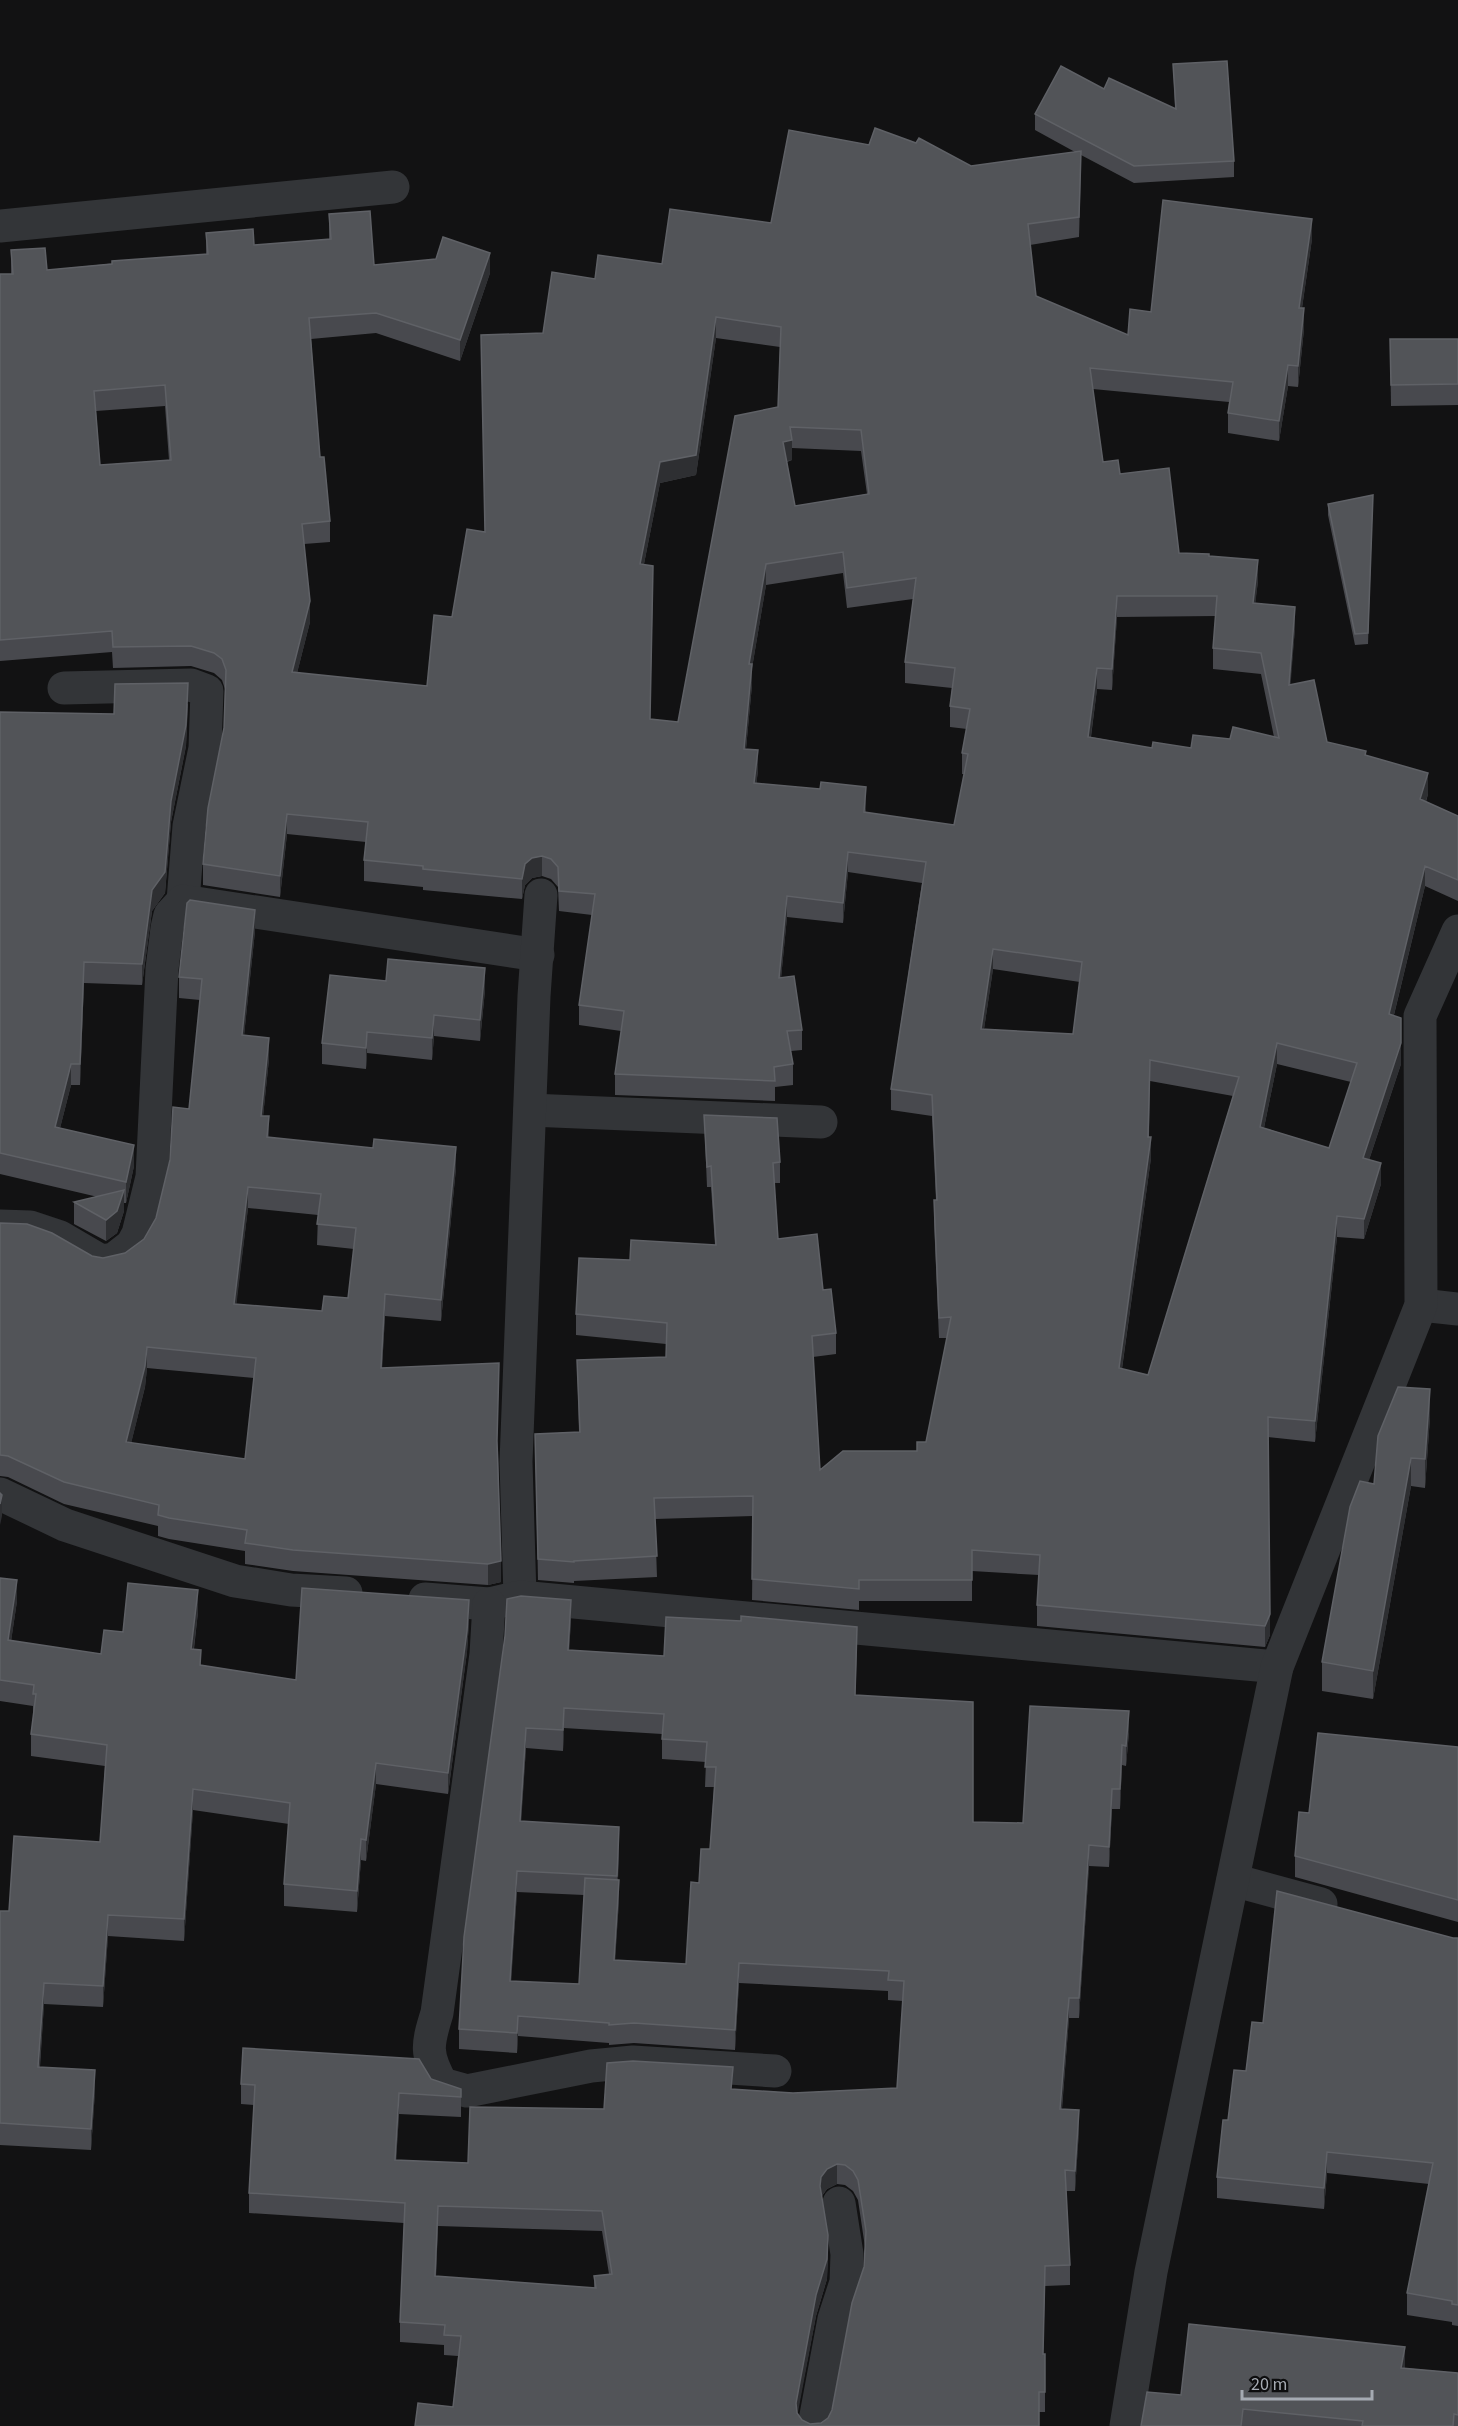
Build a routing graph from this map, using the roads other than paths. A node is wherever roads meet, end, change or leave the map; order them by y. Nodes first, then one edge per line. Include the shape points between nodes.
1 (393, 187) dead end
2 (0, 226) edge
3 (64, 688) dead end
4 (541, 895) dead end
5 (183, 901) junction
6 (1458, 931) edge
7 (538, 956) junction
8 (530, 1110) junction
9 (820, 1122) dead end
10 (0, 1226) edge
11 (1422, 1305) junction
12 (1458, 1309) edge
13 (0, 1494) edge
14 (505, 1600) junction
15 (1277, 1667) junction
16 (1233, 1880) junction
17 (1345, 1911) edge
18 (775, 2071) dead end
19 (839, 2203) dead end
20 (814, 2426) edge
21 (1126, 2426) edge

1 - 2 street
3 - 5 street via 191,685 207,691 205,748 189,826
4 - 7 street
5 - 7 street
5 - 10 street via 170,915 167,928 152,1177 132,1245 114,1259 101,1261 60,1237 30,1227
6 - 11 street via 1420,1016
7 - 8 street
8 - 9 street
8 - 14 street via 516,1462
11 - 12 street
11 - 15 street
13 - 14 street via 65,1526 235,1581 291,1590
14 - 15 street
14 - 18 street via 486,1654 439,2001 430,2034 430,2063 442,2084 467,2091 591,2066 633,2062
15 - 16 street
16 - 17 street
16 - 21 street via 1151,2272
19 - 20 street via 847,2254 846,2282 834,2319

